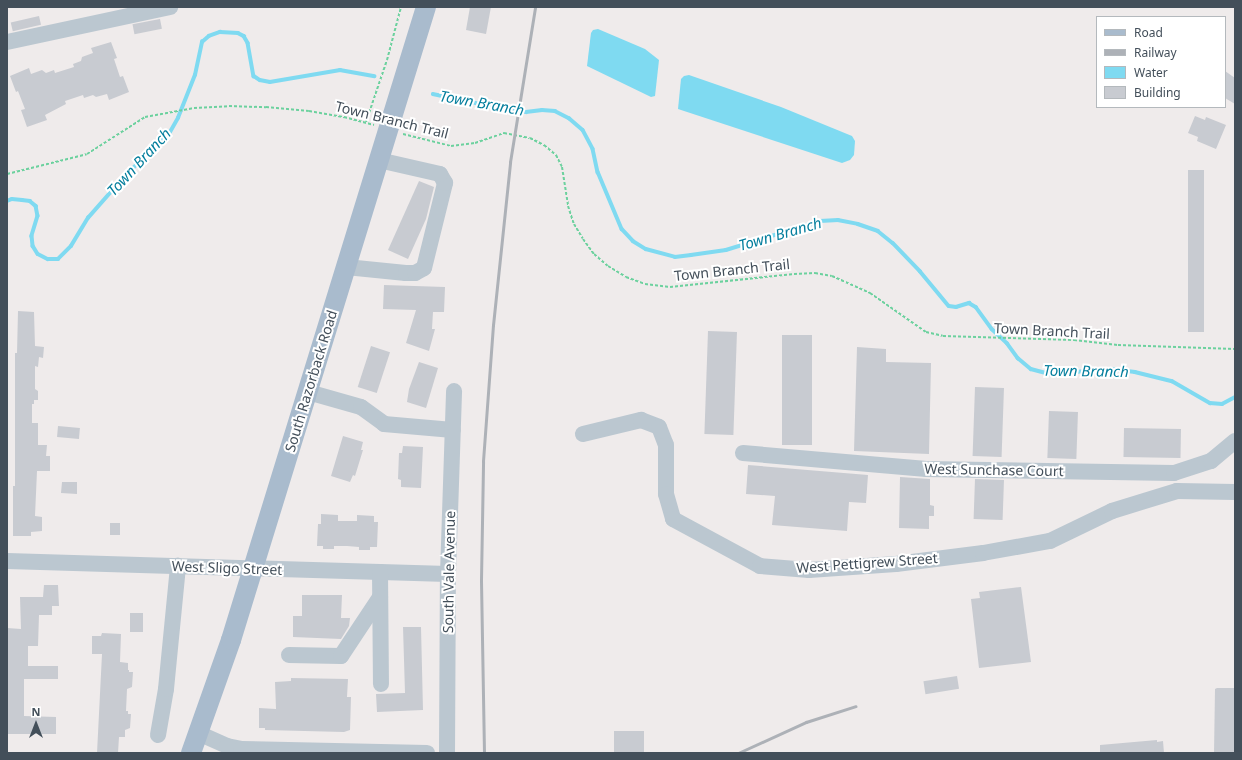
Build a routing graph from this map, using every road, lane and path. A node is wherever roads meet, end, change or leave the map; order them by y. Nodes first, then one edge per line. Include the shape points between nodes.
1 (170, 7) edge
2 (401, 7) edge
3 (426, 7) edge
4 (7, 42) edge
5 (366, 123) junction
6 (388, 129) junction
7 (379, 160) junction
8 (7, 174) edge
9 (346, 267) junction
10 (1235, 349) edge
11 (454, 390) dead end
12 (308, 392) junction
13 (453, 430) junction
14 (583, 434) dead end
15 (1235, 441) edge
16 (743, 453) dead end
17 (1235, 492) edge
18 (7, 561) edge
19 (178, 566) junction
20 (253, 568) junction
21 (380, 572) junction
22 (448, 574) junction
23 (380, 597) junction
24 (289, 655) dead end
25 (381, 684) dead end
26 (198, 733) junction
27 (158, 734) dead end
28 (191, 753) edge
29 (426, 753) edge
30 (447, 753) edge

1 - 4 street
2 - 5 path
3 - 6 main road, South Razorback Road
5 - 6 path, Town Branch Trail
5 - 8 path, Town Branch Trail via 310,111 266,107 229,106 165,112 145,117 87,154
6 - 7 main road, South Razorback Road
6 - 10 path, Town Branch Trail via 451,146 475,143 504,133 530,138 544,145 556,156 562,167 568,206 583,239 594,254 608,266 645,284 670,287 815,273 832,276 870,293 926,332 943,336
7 - 9 main road, South Razorback Road
7 - 9 street via 440,174 445,183 424,268 415,273 406,273
9 - 12 main road, South Razorback Road
11 - 13 street, South Vale Avenue
12 - 13 street via 361,407 384,424
12 - 20 main road, South Razorback Road
13 - 22 street, South Vale Avenue
14 - 17 street, West Pettigrew Street via 641,420 659,427 666,445 666,494 673,519 760,566 809,570 896,564 983,553 1050,541 1112,511 1177,491
15 - 16 street, West Sunchase Court via 1211,461 1174,473 926,469
18 - 19 street, West Sligo Street
19 - 20 street, West Sligo Street
19 - 27 street via 166,689
20 - 21 street, West Sligo Street
20 - 26 main road, South Razorback Road
21 - 22 street, West Sligo Street
21 - 23 street
22 - 30 street, South Vale Avenue
23 - 24 street via 341,656
23 - 25 street
26 - 28 main road, South Razorback Road
26 - 29 street via 226,746 241,749

